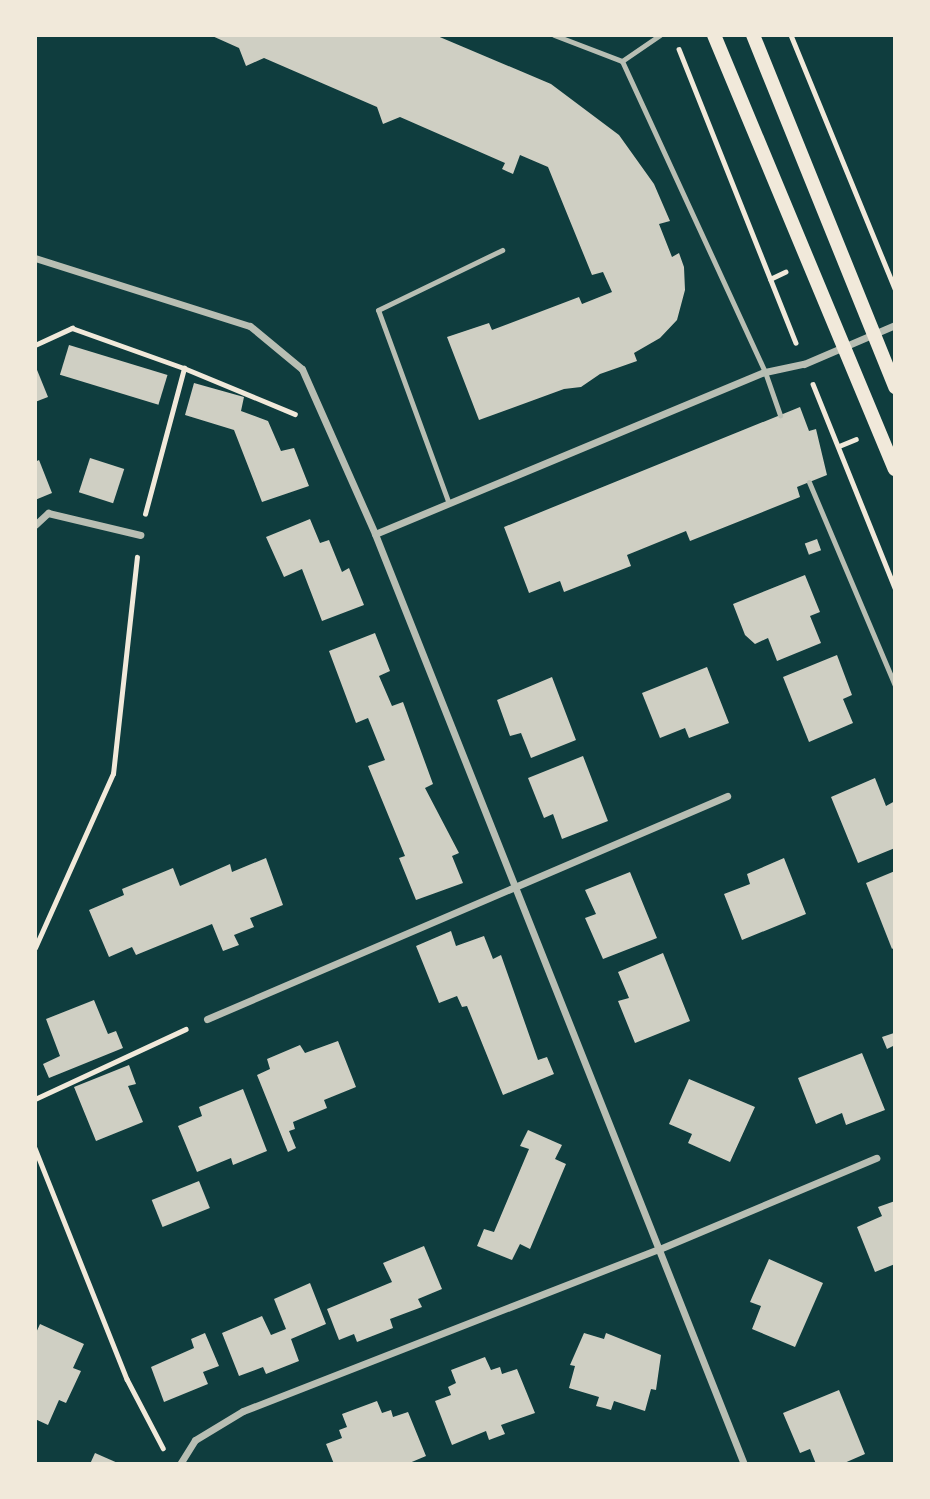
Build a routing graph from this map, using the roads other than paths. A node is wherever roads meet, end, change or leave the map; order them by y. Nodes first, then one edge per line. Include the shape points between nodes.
1 (554, 35) edge
2 (660, 35) edge
3 (714, 35) edge
4 (753, 35) edge
5 (622, 61) junction
6 (502, 250) dead end
7 (35, 258) edge
8 (895, 325) edge
9 (873, 334) junction
10 (845, 345) junction
11 (765, 372) junction
12 (895, 387) edge
13 (780, 415) dead end
14 (895, 469) edge
15 (809, 482) dead end
16 (448, 501) junction
17 (35, 525) edge
18 (375, 534) junction
19 (139, 535) road end
20 (895, 686) edge
21 (727, 796) dead end
22 (513, 886) junction
23 (207, 1019) road end
24 (876, 1158) dead end
25 (657, 1250) junction
26 (180, 1464) edge
27 (744, 1464) edge

1 - 5 lane
2 - 5 lane
3 - 10 main road
4 - 9 main road
5 - 11 lane
6 - 16 lane via 378,310
7 - 18 street via 250,326 302,369
8 - 9 street
9 - 10 street
9 - 12 main road
10 - 11 street via 804,363
10 - 14 main road
11 - 13 lane
11 - 16 street
15 - 20 lane
16 - 18 street
17 - 19 street via 48,513
18 - 22 street
21 - 22 street
22 - 23 street
22 - 25 street
24 - 25 street
25 - 26 street via 243,1411 195,1440
25 - 27 street

